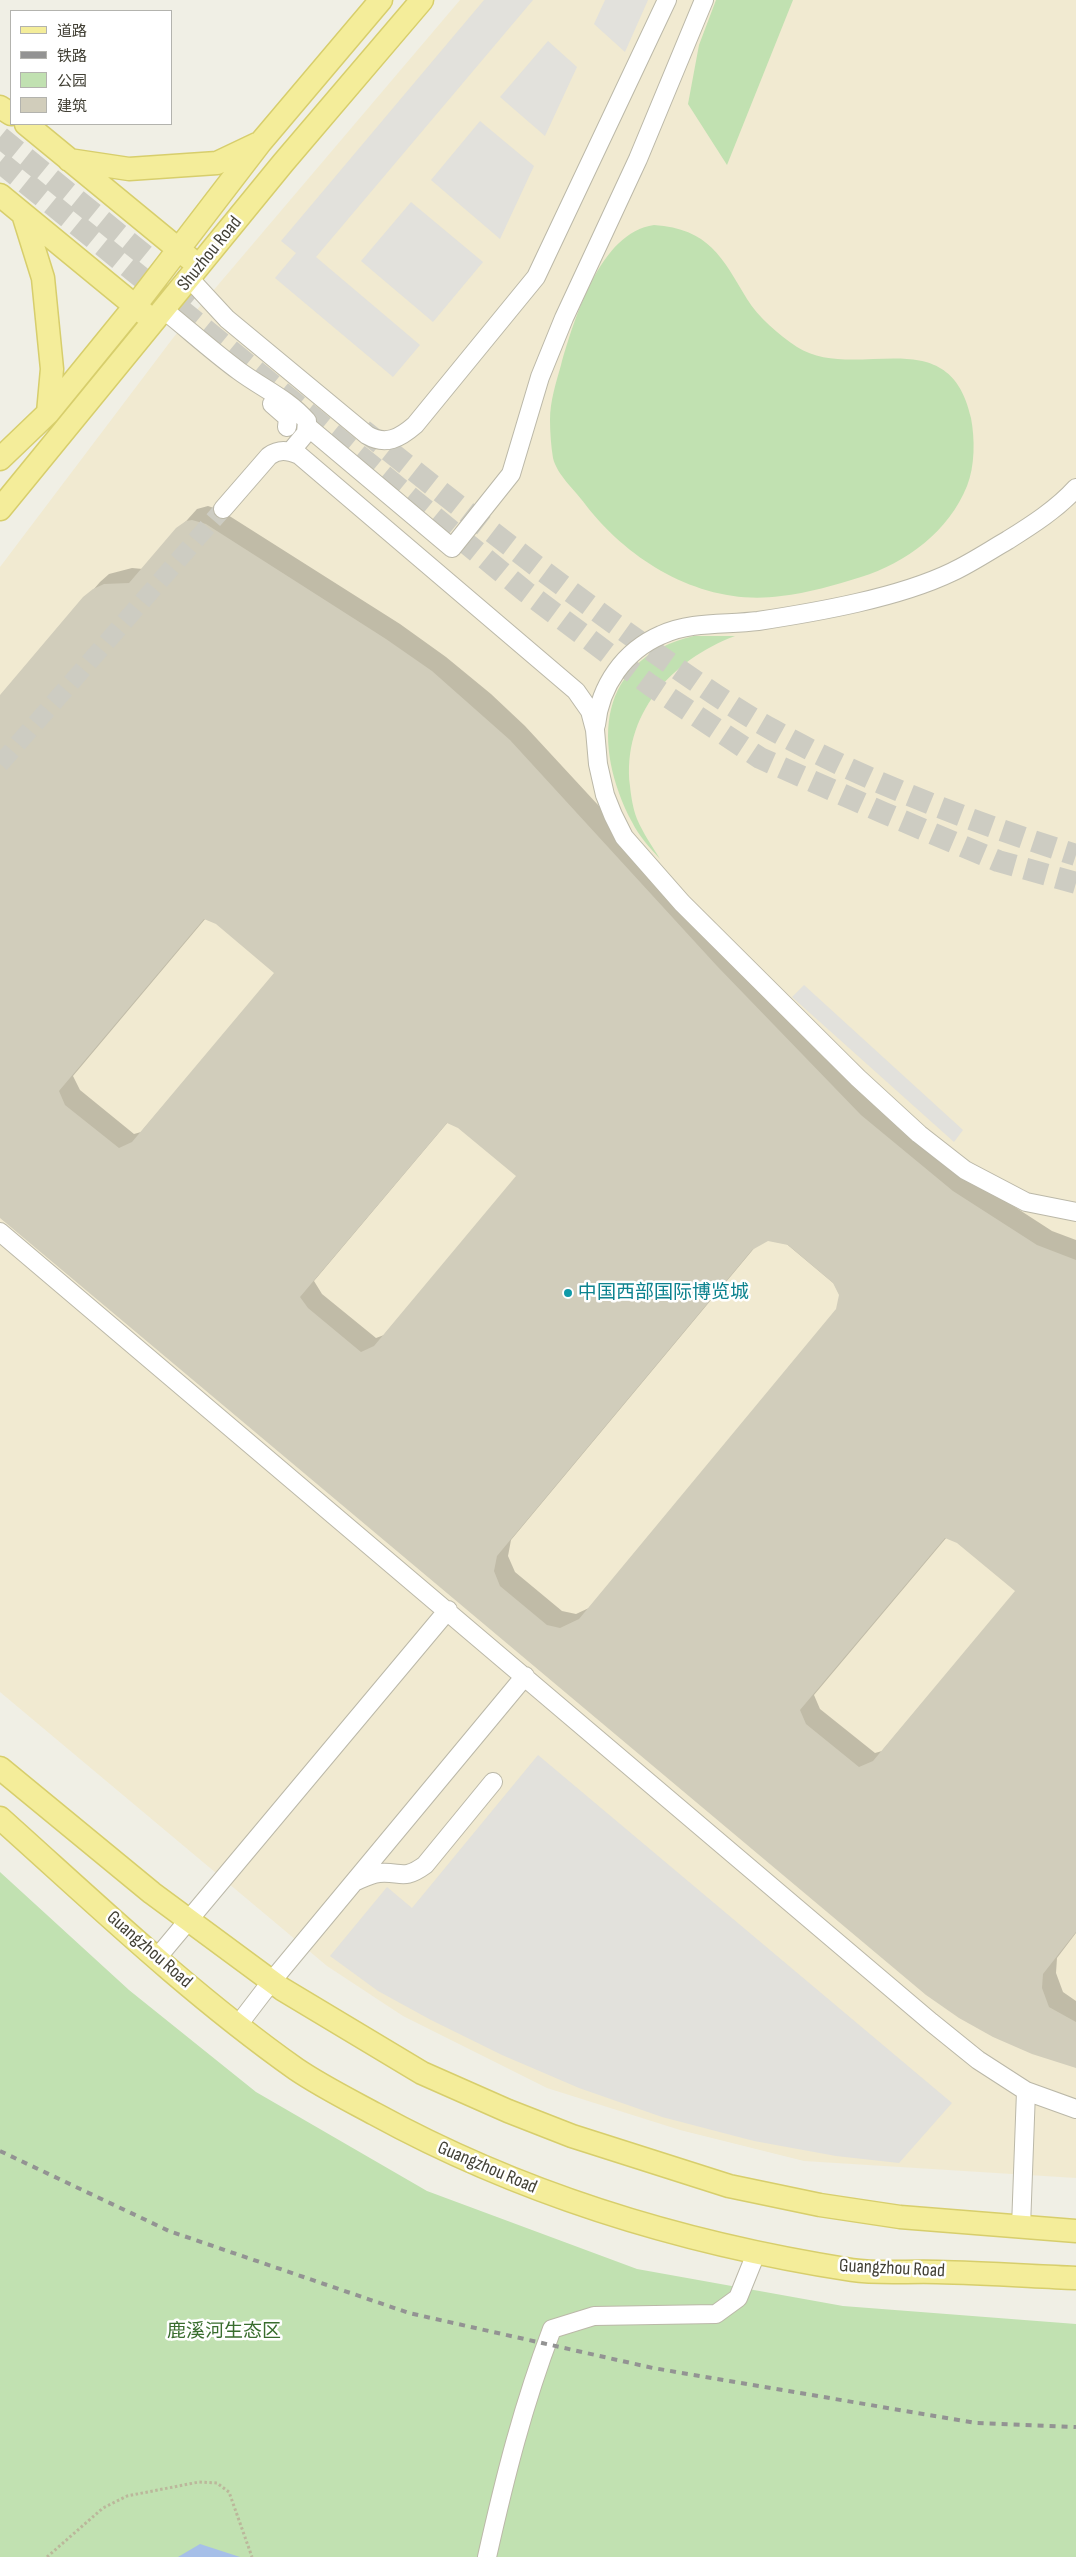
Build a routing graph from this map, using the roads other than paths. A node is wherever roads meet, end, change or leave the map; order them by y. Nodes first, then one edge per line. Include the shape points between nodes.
1 (381, 0) edge
2 (422, 0) edge
3 (666, 0) edge
4 (704, 0) edge
5 (0, 97) edge
6 (10, 107) edge
7 (28, 125) edge
8 (260, 143) junction
9 (69, 160) junction
10 (0, 195) edge
11 (23, 214) junction
12 (178, 248) junction
13 (195, 272) junction
14 (135, 306) junction
15 (159, 316) junction
16 (240, 372) junction
17 (48, 413) junction
18 (308, 426) junction
19 (287, 427) dead end
20 (291, 452) junction
21 (0, 459) edge
22 (21, 484) junction
23 (1076, 488) edge
24 (1069, 500) edge
25 (0, 509) edge
26 (222, 509) tunnel mouth
27 (0, 518) edge
28 (618, 669) junction
29 (565, 680) junction
30 (595, 730) junction
31 (1076, 1212) edge
32 (0, 1232) edge
33 (448, 1610) junction
34 (525, 1676) junction
35 (0, 1768) edge
36 (493, 1782) dead end
37 (0, 1818) edge
38 (355, 1881) junction
39 (188, 1920) junction
40 (156, 1959) junction
41 (271, 1982) junction
42 (238, 2025) junction
43 (1026, 2091) junction
44 (1076, 2108) edge
45 (1020, 2227) junction
46 (1076, 2231) edge
47 (757, 2251) junction
48 (1076, 2278) edge
49 (487, 2557) edge

1 - 8 main road, Shuzhou Road
2 - 13 main road, Shuzhou Road via 289,155
3 - 13 street via 536,277 415,425 404,434 386,441 367,435 227,319
4 - 18 street via 638,159 540,377 511,474 452,548
5 - 6 street
7 - 9 main road
8 - 9 main road via 217,162 129,169
8 - 12 main road, Shuzhou Road
9 - 12 main road
10 - 11 main road
11 - 14 main road
11 - 17 main road via 43,278 52,369
12 - 13 main road
12 - 14 main road, Shuzhou Road
13 - 15 main road, Shuzhou Road
14 - 15 main road
14 - 17 main road, Shuzhou Road
15 - 16 street
15 - 22 main road, Shuzhou Road
16 - 18 street via 281,398 303,417
16 - 19 street via 288,418
17 - 21 main road, Shuzhou Road
18 - 20 street
20 - 26 street via 276,451 268,456
20 - 29 street
22 - 25 main road, Shuzhou Road
22 - 27 street
23 - 24 street
24 - 28 street via 989,552 918,586 823,610 679,629 662,634 642,646
28 - 29 street via 596,684 587,686
28 - 30 street via 601,697
29 - 30 street via 590,711
30 - 31 street via 605,795 624,837 682,903 919,1134 965,1170 1026,1202
32 - 33 street
33 - 34 street
33 - 39 street
34 - 38 street
34 - 43 street via 930,2022 978,2060
35 - 39 main road
36 - 38 street via 425,1865 414,1873 400,1876 378,1873
37 - 40 main road, Guangzhou Road
38 - 41 street
39 - 40 street
39 - 41 main road
40 - 42 main road, Guangzhou Road
41 - 42 street
41 - 45 main road via 422,2073 572,2136 656,2164 729,2186 820,2205 900,2217
42 - 47 main road, Guangzhou Road via 298,2071 418,2138 564,2200 700,2240
43 - 44 street
43 - 45 street
45 - 46 main road
47 - 48 main road, Guangzhou Road via 855,2270
47 - 49 street via 738,2298 716,2314 594,2316 552,2329 526,2400

